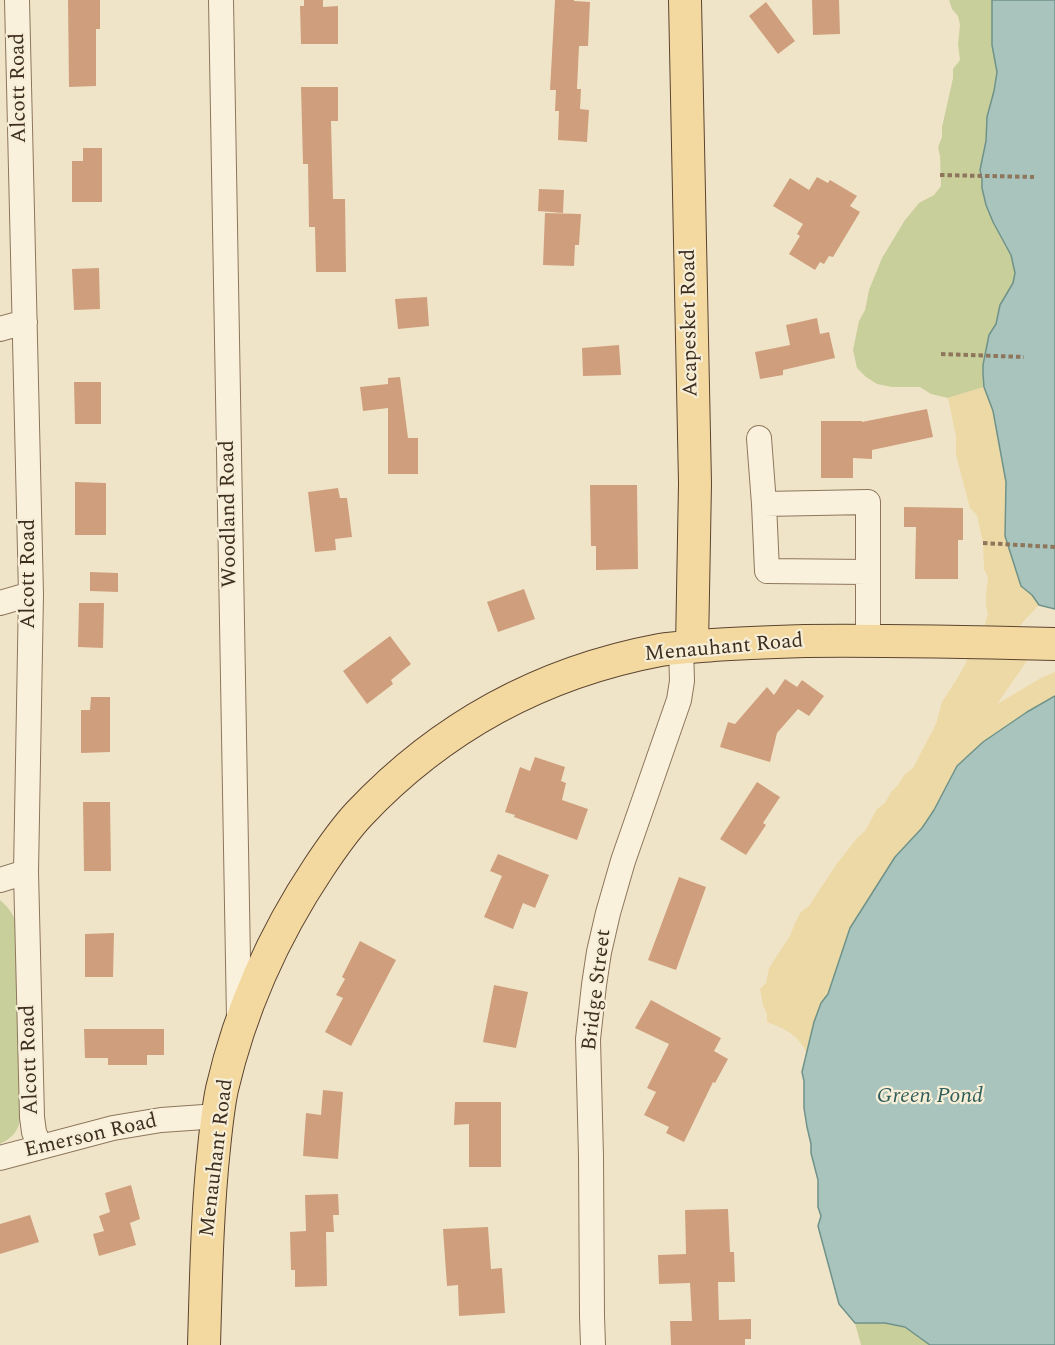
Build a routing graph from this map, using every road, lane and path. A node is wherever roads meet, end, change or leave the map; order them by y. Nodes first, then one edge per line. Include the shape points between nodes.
1 (17, 0) edge
2 (221, 0) edge
3 (685, 0) edge
4 (9, 47) edge
5 (940, 175) dead end
6 (1034, 177) dead end
7 (25, 322) junction
8 (0, 329) edge
9 (941, 354) dead end
10 (1024, 357) dead end
11 (759, 438) dead end
12 (764, 504) junction
13 (983, 543) dead end
14 (1055, 547) edge
15 (868, 572) junction
16 (31, 594) junction
17 (0, 603) edge
18 (868, 640) junction
19 (1055, 644) edge
20 (687, 647) junction
21 (26, 872) junction
22 (0, 879) edge
23 (239, 1028) junction
24 (218, 1116) junction
25 (40, 1147) junction
26 (0, 1158) edge
27 (204, 1345) edge
28 (593, 1345) edge

1 - 4 street, Alcott Road
2 - 23 street, Woodland Road
3 - 20 main road, Acapesket Road via 695,483
4 - 7 street, Alcott Road
5 - 6 path
7 - 8 street
7 - 16 street, Alcott Road
9 - 10 path
11 - 12 street
12 - 15 street via 767,571
12 - 15 street via 868,502
13 - 14 path
15 - 18 street
16 - 17 street
16 - 21 street, Alcott Road
18 - 19 main road, Menauhant Road
18 - 20 main road, Menauhant Road
20 - 23 main road, Menauhant Road via 623,658 545,683 462,726 392,782 356,816 306,887 274,942
20 - 28 street, Bridge Street via 680,700 622,861 594,985 588,1039
21 - 22 street
21 - 25 street, Alcott Road via 32,1118
23 - 24 main road, Menauhant Road
24 - 25 street, Emerson Road via 112,1128
24 - 27 main road, Menauhant Road via 211,1179
25 - 26 street, Emerson Road

